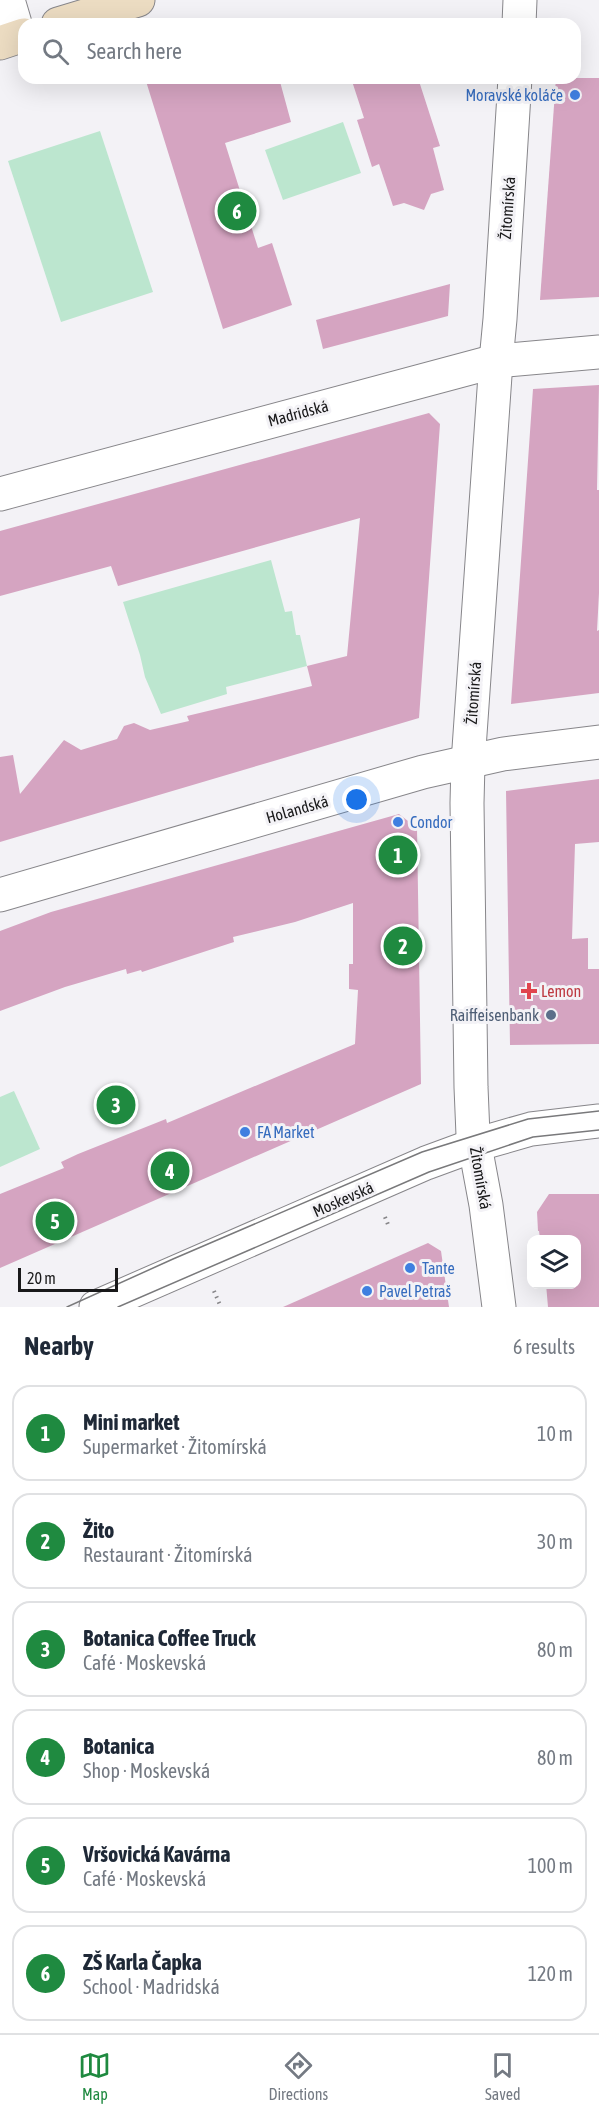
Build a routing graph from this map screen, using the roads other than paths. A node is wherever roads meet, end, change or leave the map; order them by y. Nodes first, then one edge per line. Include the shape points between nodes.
1 (8, 0) edge
2 (138, 0) edge
3 (520, 0) edge
4 (67, 14) edge
5 (519, 18) edge
6 (14, 38) edge
7 (515, 84) edge
8 (599, 352) edge
9 (496, 361) junction
10 (0, 494) edge
11 (599, 742) edge
12 (468, 763) junction
13 (0, 895) edge
14 (599, 1121) edge
15 (475, 1145) junction
16 (96, 1307) edge
17 (499, 1307) edge

1 - 6 street
2 - 4 street
3 - 5 street
7 - 9 street, Žitomírská
8 - 9 street, Madridská
9 - 10 street, Madridská
9 - 12 street, Žitomírská
11 - 12 street, Holandská via 503,754
12 - 13 street, Holandská via 405,777
12 - 15 street, Žitomírská
14 - 15 street, Moskevská via 531,1129
15 - 16 street, Moskevská
15 - 17 street, Žitomírská

